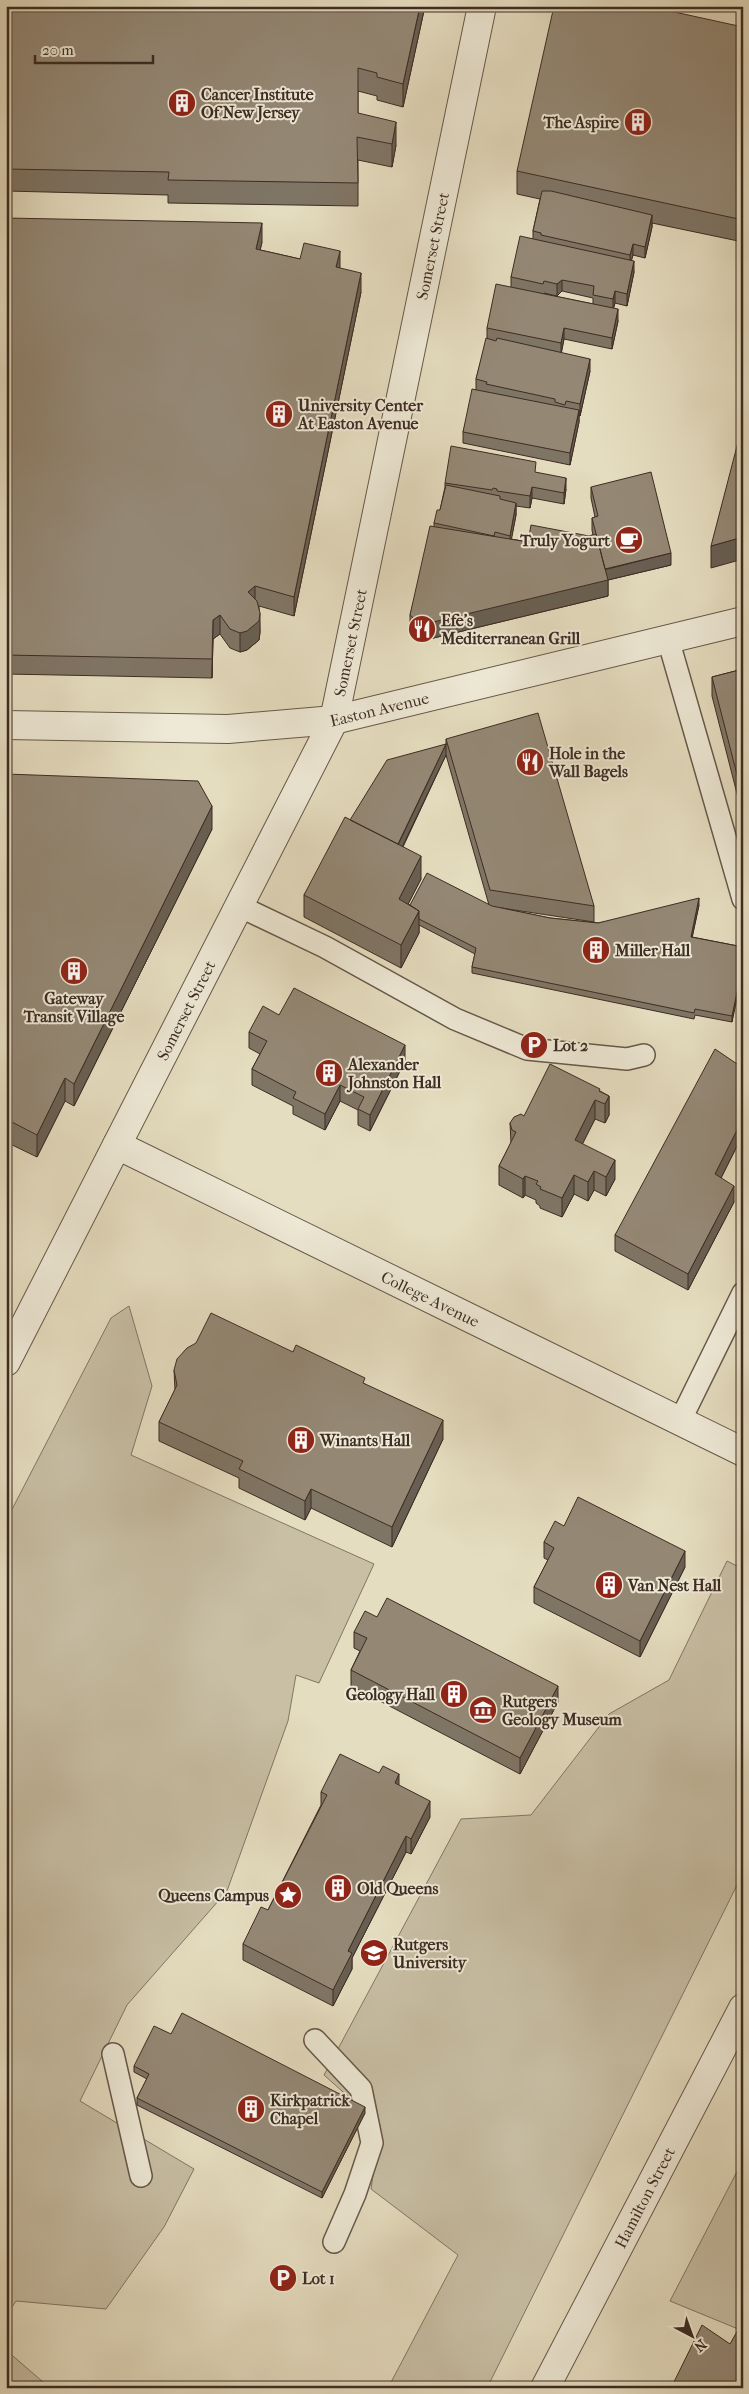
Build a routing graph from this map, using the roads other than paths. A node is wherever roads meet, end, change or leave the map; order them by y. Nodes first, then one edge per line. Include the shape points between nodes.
1 (482, 6) edge
2 (743, 621) edge
3 (668, 639) junction
4 (334, 720) junction
5 (6, 725) edge
6 (743, 899) edge
7 (239, 906) junction
8 (644, 1055) dead end
9 (117, 1145) junction
10 (743, 1292) edge
11 (6, 1362) edge
12 (680, 1421) junction
13 (743, 1452) edge
14 (743, 2008) edge
15 (315, 2040) dead end
16 (113, 2054) dead end
17 (141, 2176) dead end
18 (334, 2242) dead end
19 (546, 2388) edge

1 - 4 street, Somerset Street
2 - 3 street, Easton Avenue
3 - 4 street, Easton Avenue
3 - 6 lane
4 - 5 street, Easton Avenue via 228,729
4 - 7 street, Somerset Street
7 - 8 lane via 325,947 455,1019 527,1049 627,1060
7 - 9 street, Somerset Street
9 - 11 street, Somerset Street
9 - 12 street, College Avenue
10 - 12 lane
12 - 13 street, College Avenue
14 - 19 street, Hamilton Street
15 - 18 lane via 362,2089 372,2142 355,2194
16 - 17 lane

